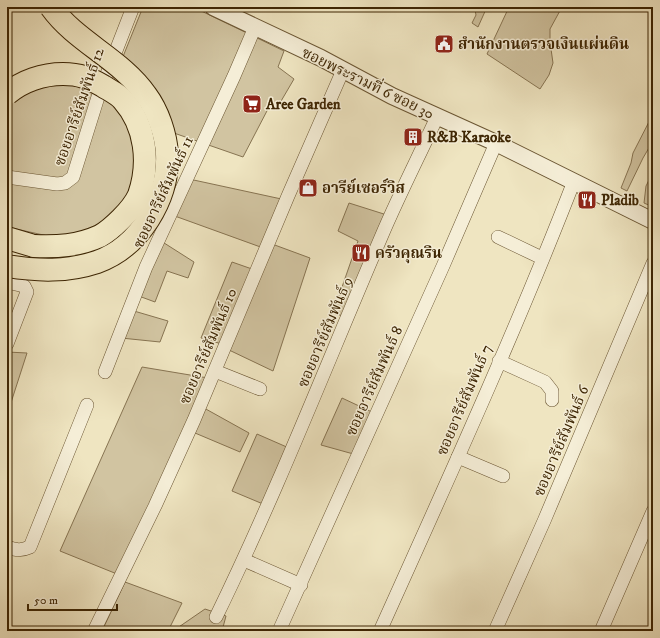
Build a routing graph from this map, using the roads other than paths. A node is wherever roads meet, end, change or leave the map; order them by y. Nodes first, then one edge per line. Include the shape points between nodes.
1 (50, 7) edge
2 (134, 7) edge
3 (213, 7) edge
4 (255, 27) junction
5 (343, 70) junction
6 (7, 94) edge
7 (437, 117) junction
8 (496, 143) junction
9 (7, 177) edge
10 (574, 181) junction
11 (653, 221) edge
12 (498, 237) dead end
13 (7, 238) edge
14 (542, 258) junction
15 (653, 263) edge
16 (7, 266) edge
17 (7, 282) edge
18 (7, 344) edge
19 (499, 361) junction
20 (215, 371) junction
21 (105, 372) dead end
22 (260, 389) dead end
23 (552, 400) dead end
24 (87, 405) dead end
25 (458, 457) junction
26 (503, 476) dead end
27 (653, 511) edge
28 (7, 547) edge
29 (244, 560) junction
30 (301, 585) junction
31 (216, 617) dead end
32 (94, 631) edge
33 (279, 631) edge
34 (380, 631) edge
35 (495, 631) edge
36 (601, 631) edge

1 - 16 highway, bridge via 76,34 136,82 147,96 157,114 165,138 165,174 161,194 147,220 132,239 117,251 98,261 56,271
2 - 9 street, ซอยอารีย์สัมพันธ์ 12 via 98,97 73,177 65,183 57,184
3 - 4 street, ซอยพระรามที่ 6 ซอย 30
4 - 5 street, ซอยพระรามที่ 6 ซอย 30
4 - 21 street, ซอยอารีย์สัมพันธ์ 11 via 146,267
5 - 7 street, ซอยพระรามที่ 6 ซอย 30
5 - 20 street, ซอยอารีย์สัมพันธ์ 10
6 - 13 highway, bridge via 41,76 75,74 92,80 122,100 134,116 142,135 146,155 139,195 129,211 101,236 57,247 34,246
7 - 8 street, ซอยพระรามที่ 6 ซอย 30
7 - 29 street, ซอยอารีย์สัมพันธ์ 9 via 383,234
8 - 10 street, ซอยพระรามที่ 6 ซอย 30
8 - 30 street, ซอยอารีย์สัมพันธ์ 8
10 - 11 street, ซอยพระรามที่ 6 ซอย 30
10 - 14 street, ซอยอารีย์สัมพันธ์ 7
12 - 14 street
14 - 19 street, ซอยอารีย์สัมพันธ์ 7
15 - 35 street, ซอยอารีย์สัมพันธ์ 6
17 - 18 street via 24,286 27,292
19 - 23 street via 545,382 552,391
19 - 25 street, ซอยอารีย์สัมพันธ์ 7
20 - 22 street
20 - 32 street, ซอยอารีย์สัมพันธ์ 10 via 155,506
24 - 28 street via 30,546 16,550
25 - 26 street
25 - 34 street, ซอยอารีย์สัมพันธ์ 7
27 - 36 street
29 - 30 street
29 - 31 street, ซอยอารีย์สัมพันธ์ 9
30 - 33 street, ซอยอารีย์สัมพันธ์ 8

